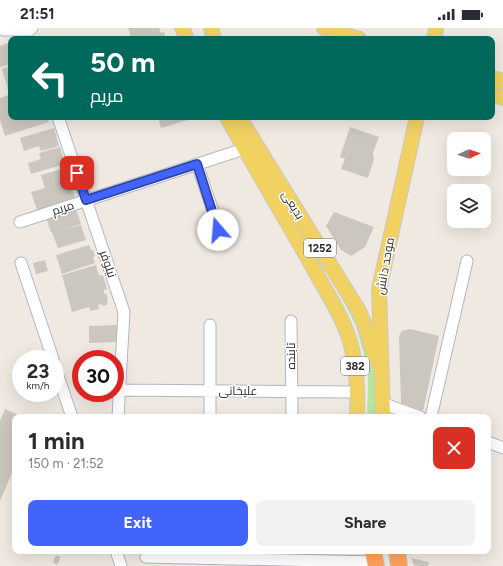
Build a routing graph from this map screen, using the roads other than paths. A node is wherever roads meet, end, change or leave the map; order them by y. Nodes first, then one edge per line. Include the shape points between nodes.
1 (324, 28) edge
2 (2, 32) edge
3 (32, 32) edge
4 (349, 36) edge
5 (59, 120) edge
6 (229, 120) edge
7 (241, 120) edge
8 (416, 120) edge
9 (244, 149) junction
10 (197, 164) junction
11 (86, 200) junction
12 (20, 222) dead end
13 (218, 230) dead end
14 (467, 261) dead end
15 (21, 263) dead end
16 (340, 317) joint
17 (291, 321) dead end
18 (210, 325) dead end
19 (49, 350) edge
20 (122, 350) edge
21 (382, 383) junction
22 (124, 390) edge
23 (210, 390) junction
24 (291, 391) junction
25 (357, 392) junction
26 (64, 393) edge
27 (119, 402) edge
28 (382, 403) junction
29 (71, 414) edge
30 (118, 414) edge
31 (210, 414) edge
32 (292, 414) edge
33 (357, 414) edge
34 (383, 414) edge
35 (412, 414) edge
36 (431, 414) edge
37 (491, 443) edge
38 (503, 448) edge
39 (117, 554) edge
40 (397, 554) edge
41 (205, 555) edge
42 (146, 557) dead end
43 (375, 560) edge
44 (264, 563) edge
45 (121, 566) edge
46 (399, 566) edge

1 - 4 main road
2 - 3 street
5 - 11 street, نیلوفر
6 - 9 main road, بدیعی / 1252
7 - 21 main road, بدیعی / 1252 via 359,312
8 - 21 main road, موحد دانش / 382 via 379,289
9 - 10 street, مریم
9 - 16 main road, بدیعی / 1252
10 - 11 street, مریم
10 - 13 street
11 - 12 street, مریم
11 - 20 street, نیلوفر via 124,312
14 - 36 street
15 - 19 street
16 - 25 main road, 382 via 347,330 354,358
17 - 24 street, تابنده
18 - 23 street
21 - 28 main road, موحد دانش / 382
22 - 23 street, علیخانی
23 - 24 street, علیخانی
23 - 31 street
24 - 25 street, علیخانی
24 - 32 street, تابنده
25 - 33 main road, 382
26 - 29 street
27 - 30 street, نیلوفر
28 - 34 main road, موحد دانش / 382
28 - 35 street
37 - 38 street
39 - 45 street
40 - 46 highway
41 - 42 street
41 - 44 street
43 - 44 street

